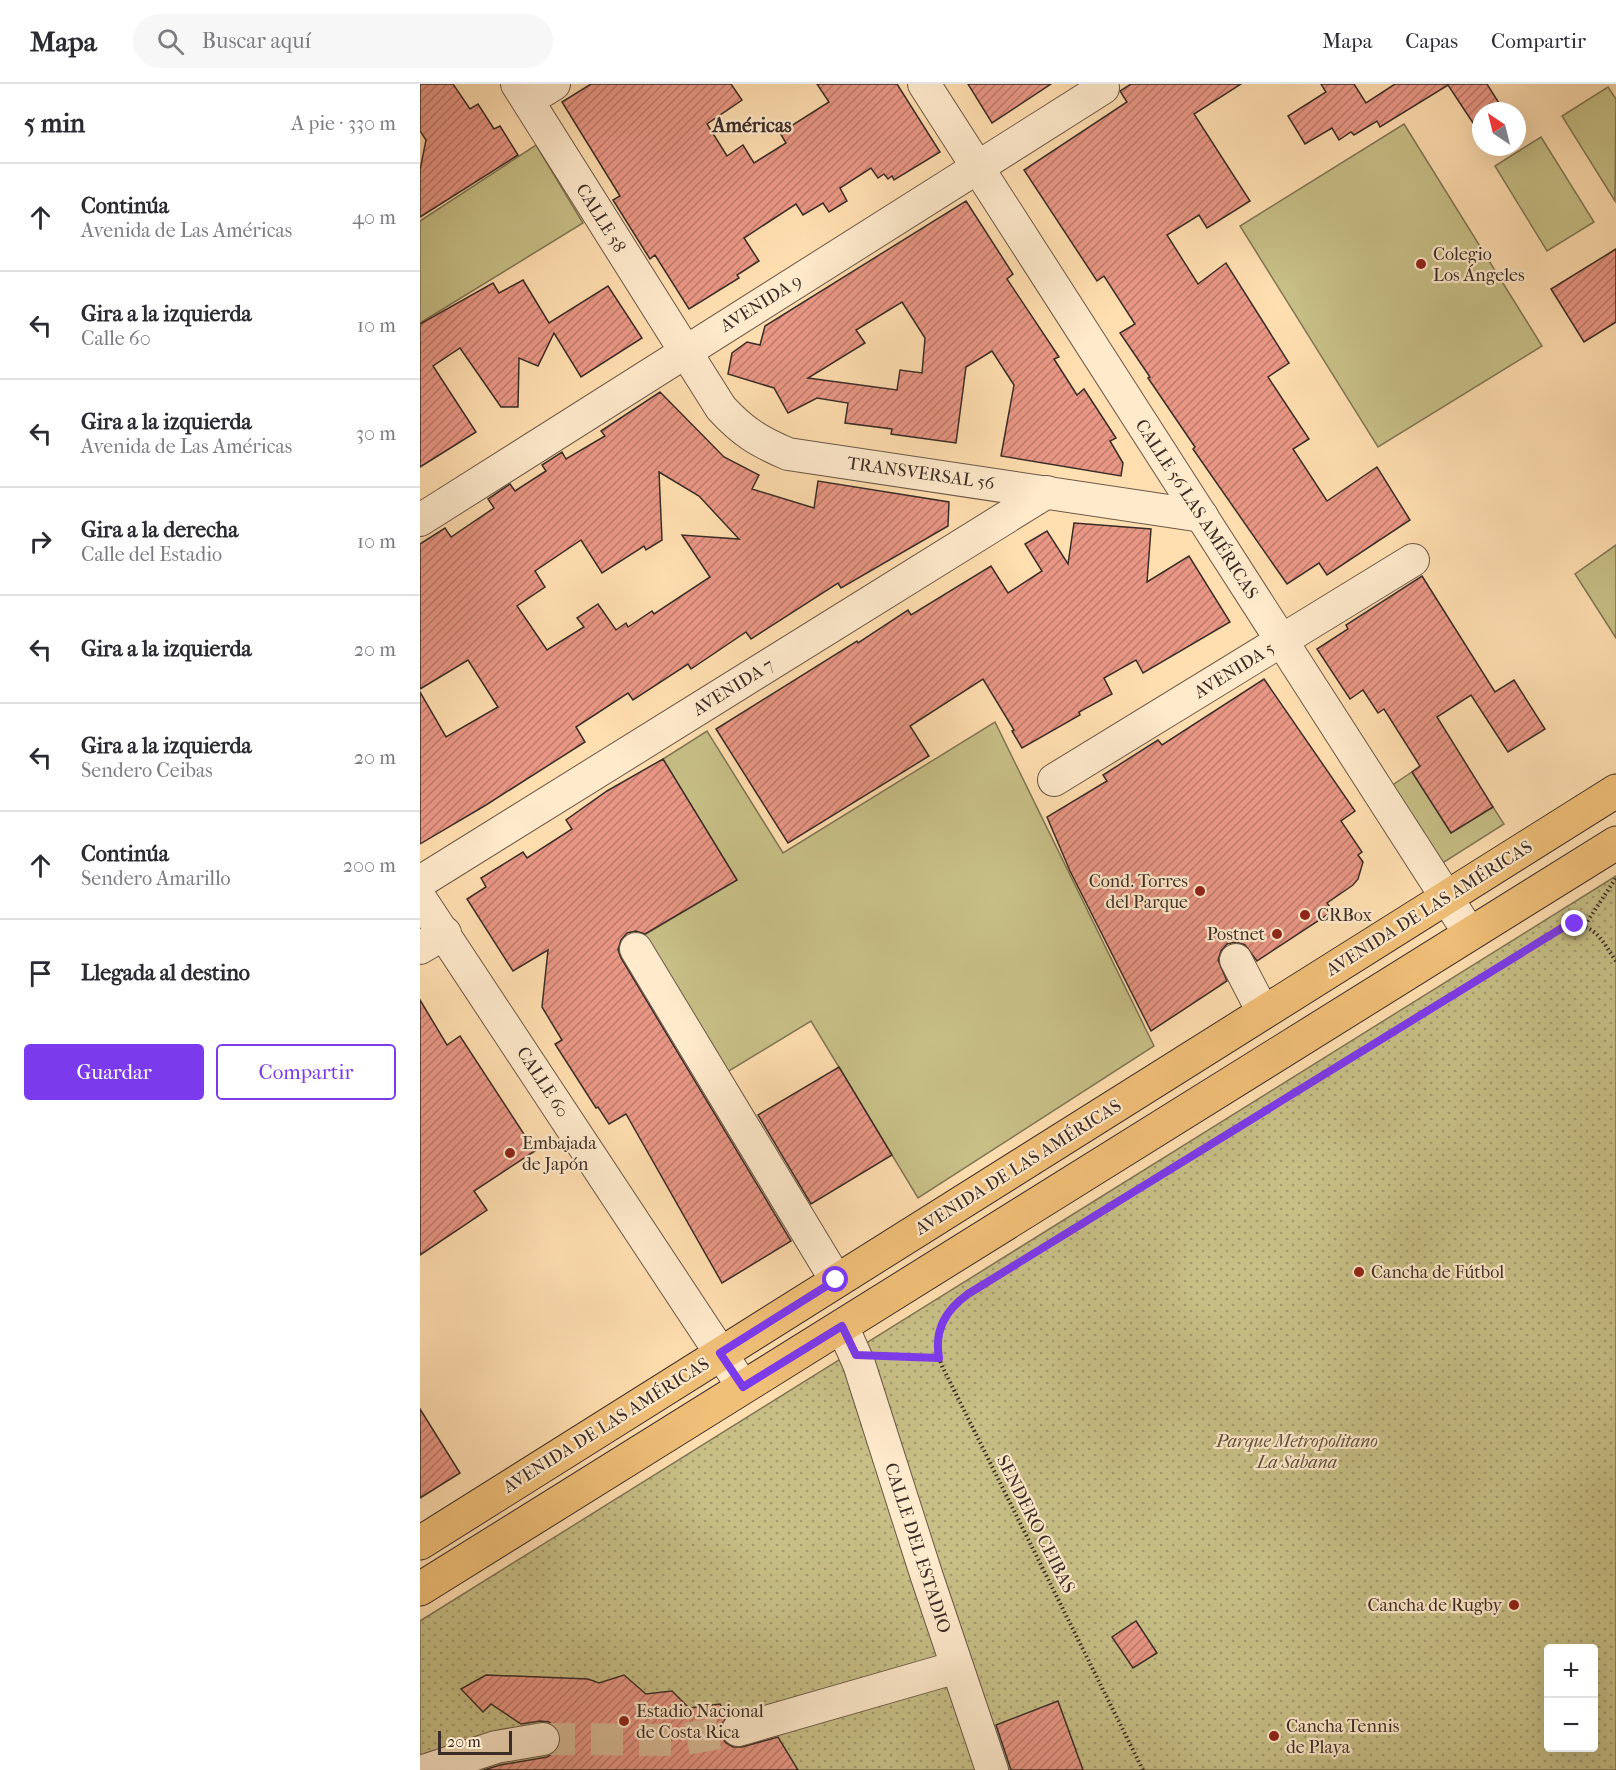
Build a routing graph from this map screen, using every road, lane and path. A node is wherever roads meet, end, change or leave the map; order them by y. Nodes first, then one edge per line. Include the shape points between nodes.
1 (924, 84) edge
2 (1103, 88) dead end
3 (533, 89) edge
4 (977, 167) junction
5 (684, 352) junction
6 (1047, 492) junction
7 (1202, 516) junction
8 (420, 520) edge
9 (1413, 560) dead end
10 (1281, 640) junction
11 (1054, 780) dead end
12 (1616, 791) edge
13 (1616, 843) edge
14 (1616, 878) edge
15 (420, 882) edge
16 (420, 897) edge
17 (1448, 897) junction
18 (1585, 925) junction
19 (1470, 934) junction
20 (432, 941) edge
21 (636, 949) dead end
22 (1236, 960) dead end
23 (1616, 961) edge
24 (1263, 1012) junction
25 (836, 1280) junction
26 (842, 1326) junction
27 (720, 1353) junction
28 (856, 1355) junction
29 (939, 1358) junction
30 (743, 1387) junction
31 (420, 1543) edge
32 (420, 1589) edge
33 (957, 1667) junction
34 (738, 1730) tunnel mouth
35 (543, 1739) tunnel mouth
36 (427, 1770) edge
37 (992, 1770) edge
38 (1143, 1770) edge

1 - 4 street, CALLE 56 LAS AMÉRICAS
2 - 4 street, AVENIDA 9
3 - 5 street, CALLE 58
4 - 5 street, AVENIDA 9
4 - 7 street, CALLE 56 LAS AMÉRICAS
5 - 6 street, TRANSVERSAL 56 via 739,428 788,454
5 - 8 street, AVENIDA 9
6 - 7 street, TRANSVERSAL 56
6 - 15 street, AVENIDA 7
7 - 10 street, CALLE 56 LAS AMÉRICAS
9 - 10 street, AVENIDA 5
10 - 11 street, AVENIDA 5
10 - 17 street, CALLE 56 LAS AMÉRICAS
12 - 17 main road, AVENIDA DE LAS AMÉRICAS
13 - 19 main road
14 - 18 path
16 - 20 street, CALLE 60
17 - 19 street, CALLE 56 LAS AMÉRICAS
17 - 24 main road, AVENIDA DE LAS AMÉRICAS
18 - 23 path
18 - 29 path, SENDERO CEIBAS via 1562,928 968,1294 945,1316 938,1331
19 - 26 main road
20 - 27 street, CALLE 60
21 - 25 street
22 - 24 street
24 - 25 main road, AVENIDA DE LAS AMÉRICAS
25 - 27 main road, AVENIDA DE LAS AMÉRICAS
26 - 28 street, CALLE DEL ESTADIO
26 - 30 main road
27 - 30 street, CALLE 60
27 - 31 main road, AVENIDA DE LAS AMÉRICAS
28 - 29 path
28 - 33 street, CALLE DEL ESTADIO
29 - 38 path, SENDERO CEIBAS
30 - 32 main road
33 - 34 street
33 - 37 street, CALLE DEL ESTADIO
35 - 36 street via 496,1747

